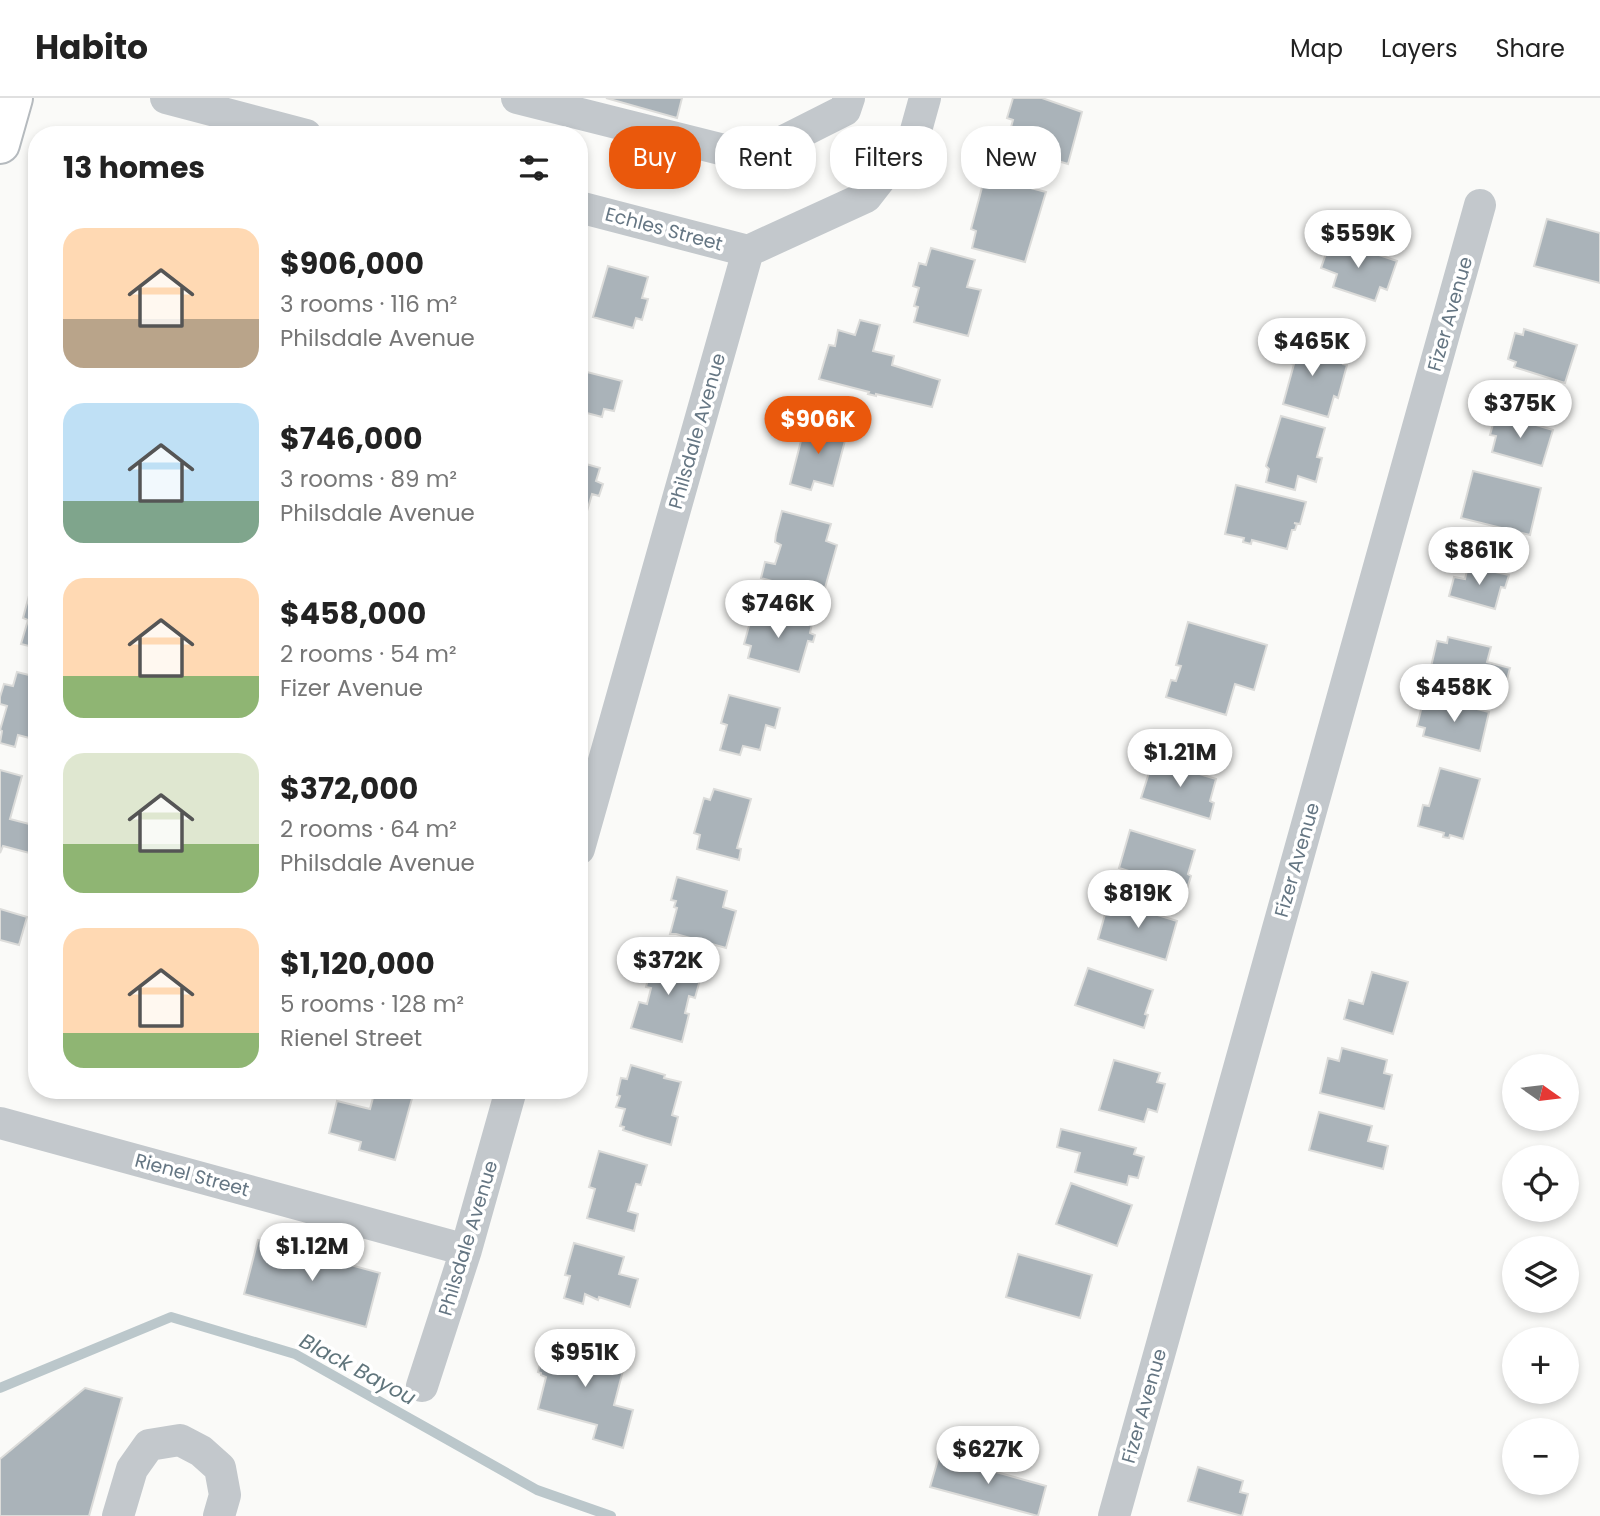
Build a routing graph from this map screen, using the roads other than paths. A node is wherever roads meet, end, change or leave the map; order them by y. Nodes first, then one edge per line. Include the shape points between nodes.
1 (13, 98) edge
2 (166, 98) edge
3 (517, 98) edge
4 (849, 98) edge
5 (925, 98) edge
6 (272, 126) edge
7 (0, 144) edge
8 (1480, 205) dead end
9 (588, 209) edge
10 (748, 251) junction
11 (588, 817) edge
12 (508, 1099) edge
13 (0, 1124) edge
14 (466, 1250) junction
15 (422, 1385) dead end
16 (118, 1516) edge
17 (219, 1516) edge
18 (1114, 1516) edge

1 - 7 main road
2 - 6 street
3 - 4 street via 752,158 845,110
5 - 10 street via 915,134 866,197
8 - 18 street, Fizer Avenue
9 - 10 street, Echles Street
10 - 11 street, Philsdale Avenue
12 - 14 street, Philsdale Avenue
13 - 14 street, Rienel Street
14 - 15 street, Philsdale Avenue
16 - 17 street via 132,1469 149,1445 180,1440 220,1468 225,1495

